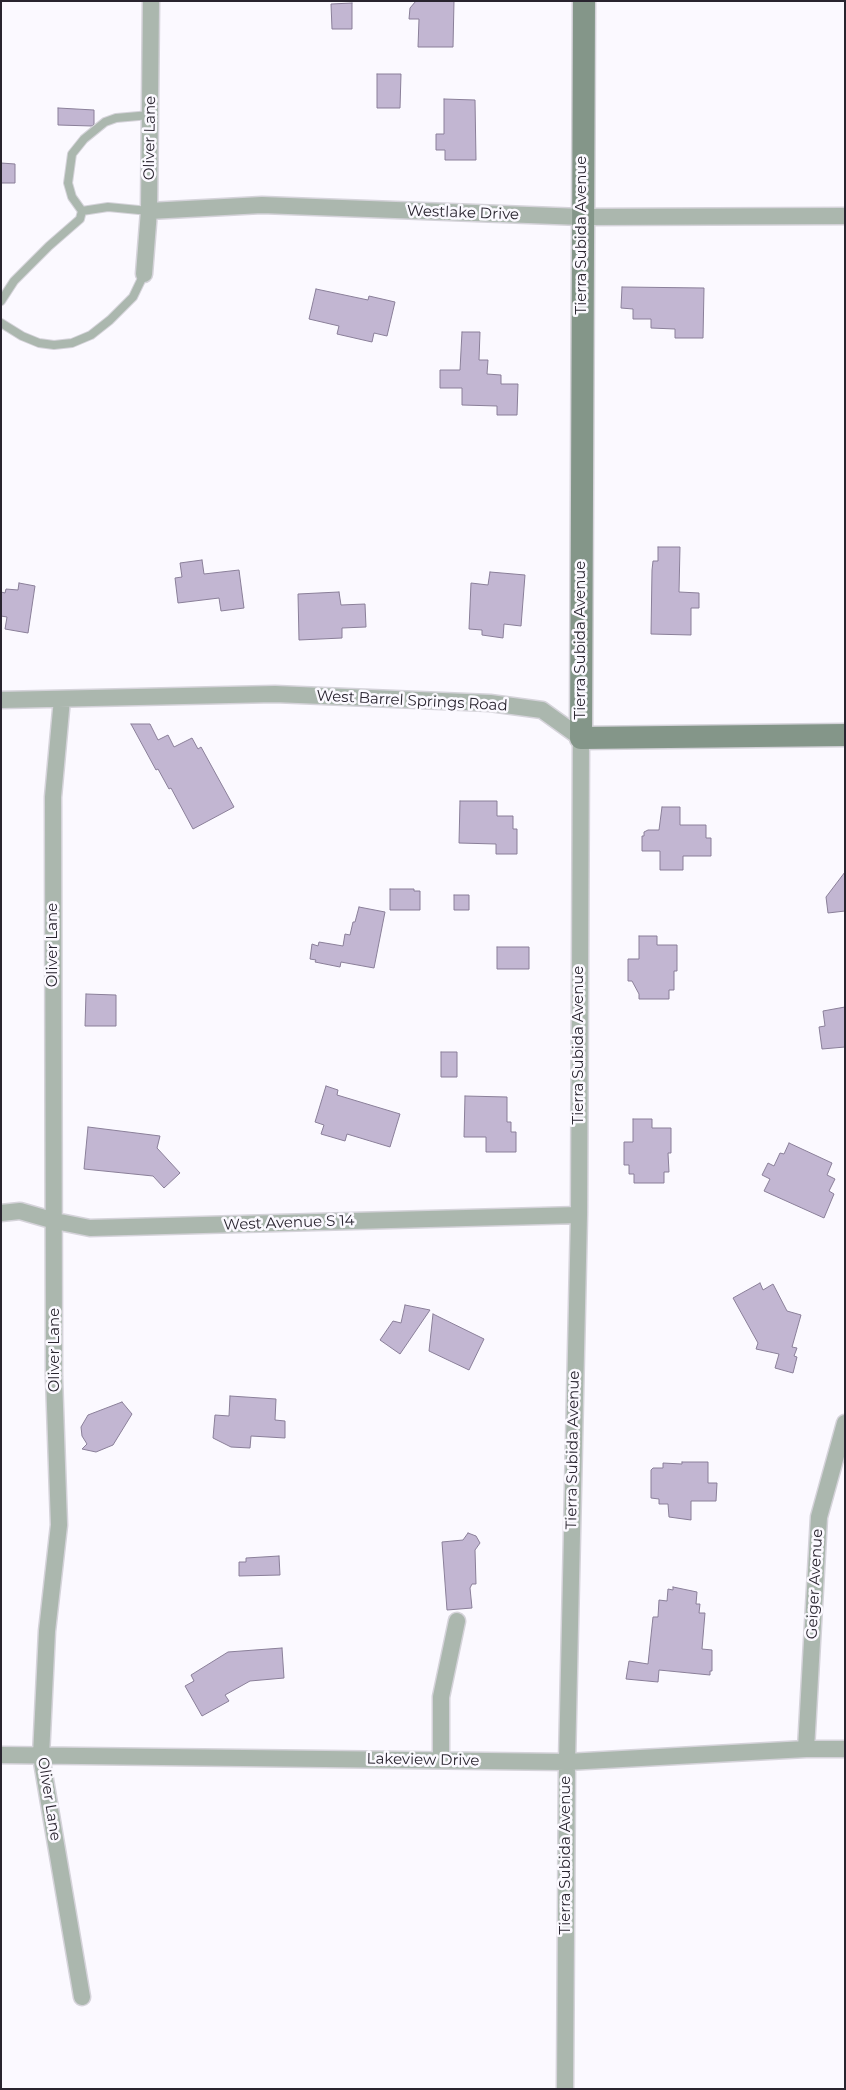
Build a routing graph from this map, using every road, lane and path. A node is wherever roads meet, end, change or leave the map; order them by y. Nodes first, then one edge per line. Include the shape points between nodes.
1 (151, 1) edge
2 (584, 1) edge
3 (150, 116) junction
4 (82, 211) junction
5 (149, 211) junction
6 (845, 216) edge
7 (582, 217) junction
8 (144, 274) joint
9 (1, 301) edge
10 (1, 323) edge
11 (62, 699) junction
12 (1, 700) edge
13 (845, 735) edge
14 (581, 738) junction
15 (1, 1213) edge
16 (579, 1215) junction
17 (55, 1221) junction
18 (845, 1423) edge
19 (457, 1621) dead end
20 (806, 1749) junction
21 (845, 1749) edge
22 (1, 1755) edge
23 (41, 1756) junction
24 (441, 1760) junction
25 (567, 1762) junction
26 (82, 1997) dead end
27 (565, 2089) edge

1 - 3 street, Oliver Lane
2 - 7 street, Tierra Subida Avenue
3 - 4 lane via 116,118 105,122 72,154 68,183 72,197
3 - 5 street, Oliver Lane
4 - 5 lane, Westlake Drive via 108,207
4 - 9 lane via 80,219 14,281
5 - 7 street, Westlake Drive via 262,206
5 - 8 street, Oliver Lane
6 - 7 street, Westlake Drive
7 - 14 street, Tierra Subida Avenue
8 - 10 lane via 132,297 110,320 91,335 72,343 40,343
11 - 12 street, West Barrel Springs Road
11 - 14 street, West Barrel Springs Road via 275,694 490,703 542,710
11 - 17 street, Oliver Lane via 53,797
13 - 14 street
14 - 16 street, Tierra Subida Avenue
15 - 17 street, West Avenue S 14 via 20,1211
16 - 17 street, West Avenue S 14 via 90,1228
16 - 25 street, Tierra Subida Avenue
17 - 23 street, Oliver Lane via 54,1377 59,1525 47,1631
18 - 20 street, Geiger Avenue via 819,1517
19 - 24 street via 441,1697
20 - 21 street, Lakeview Drive
20 - 25 street, Lakeview Drive
22 - 23 street, Lakeview Drive
23 - 24 street, Lakeview Drive
23 - 26 street, Oliver Lane
24 - 25 street, Lakeview Drive
25 - 27 street, Tierra Subida Avenue

